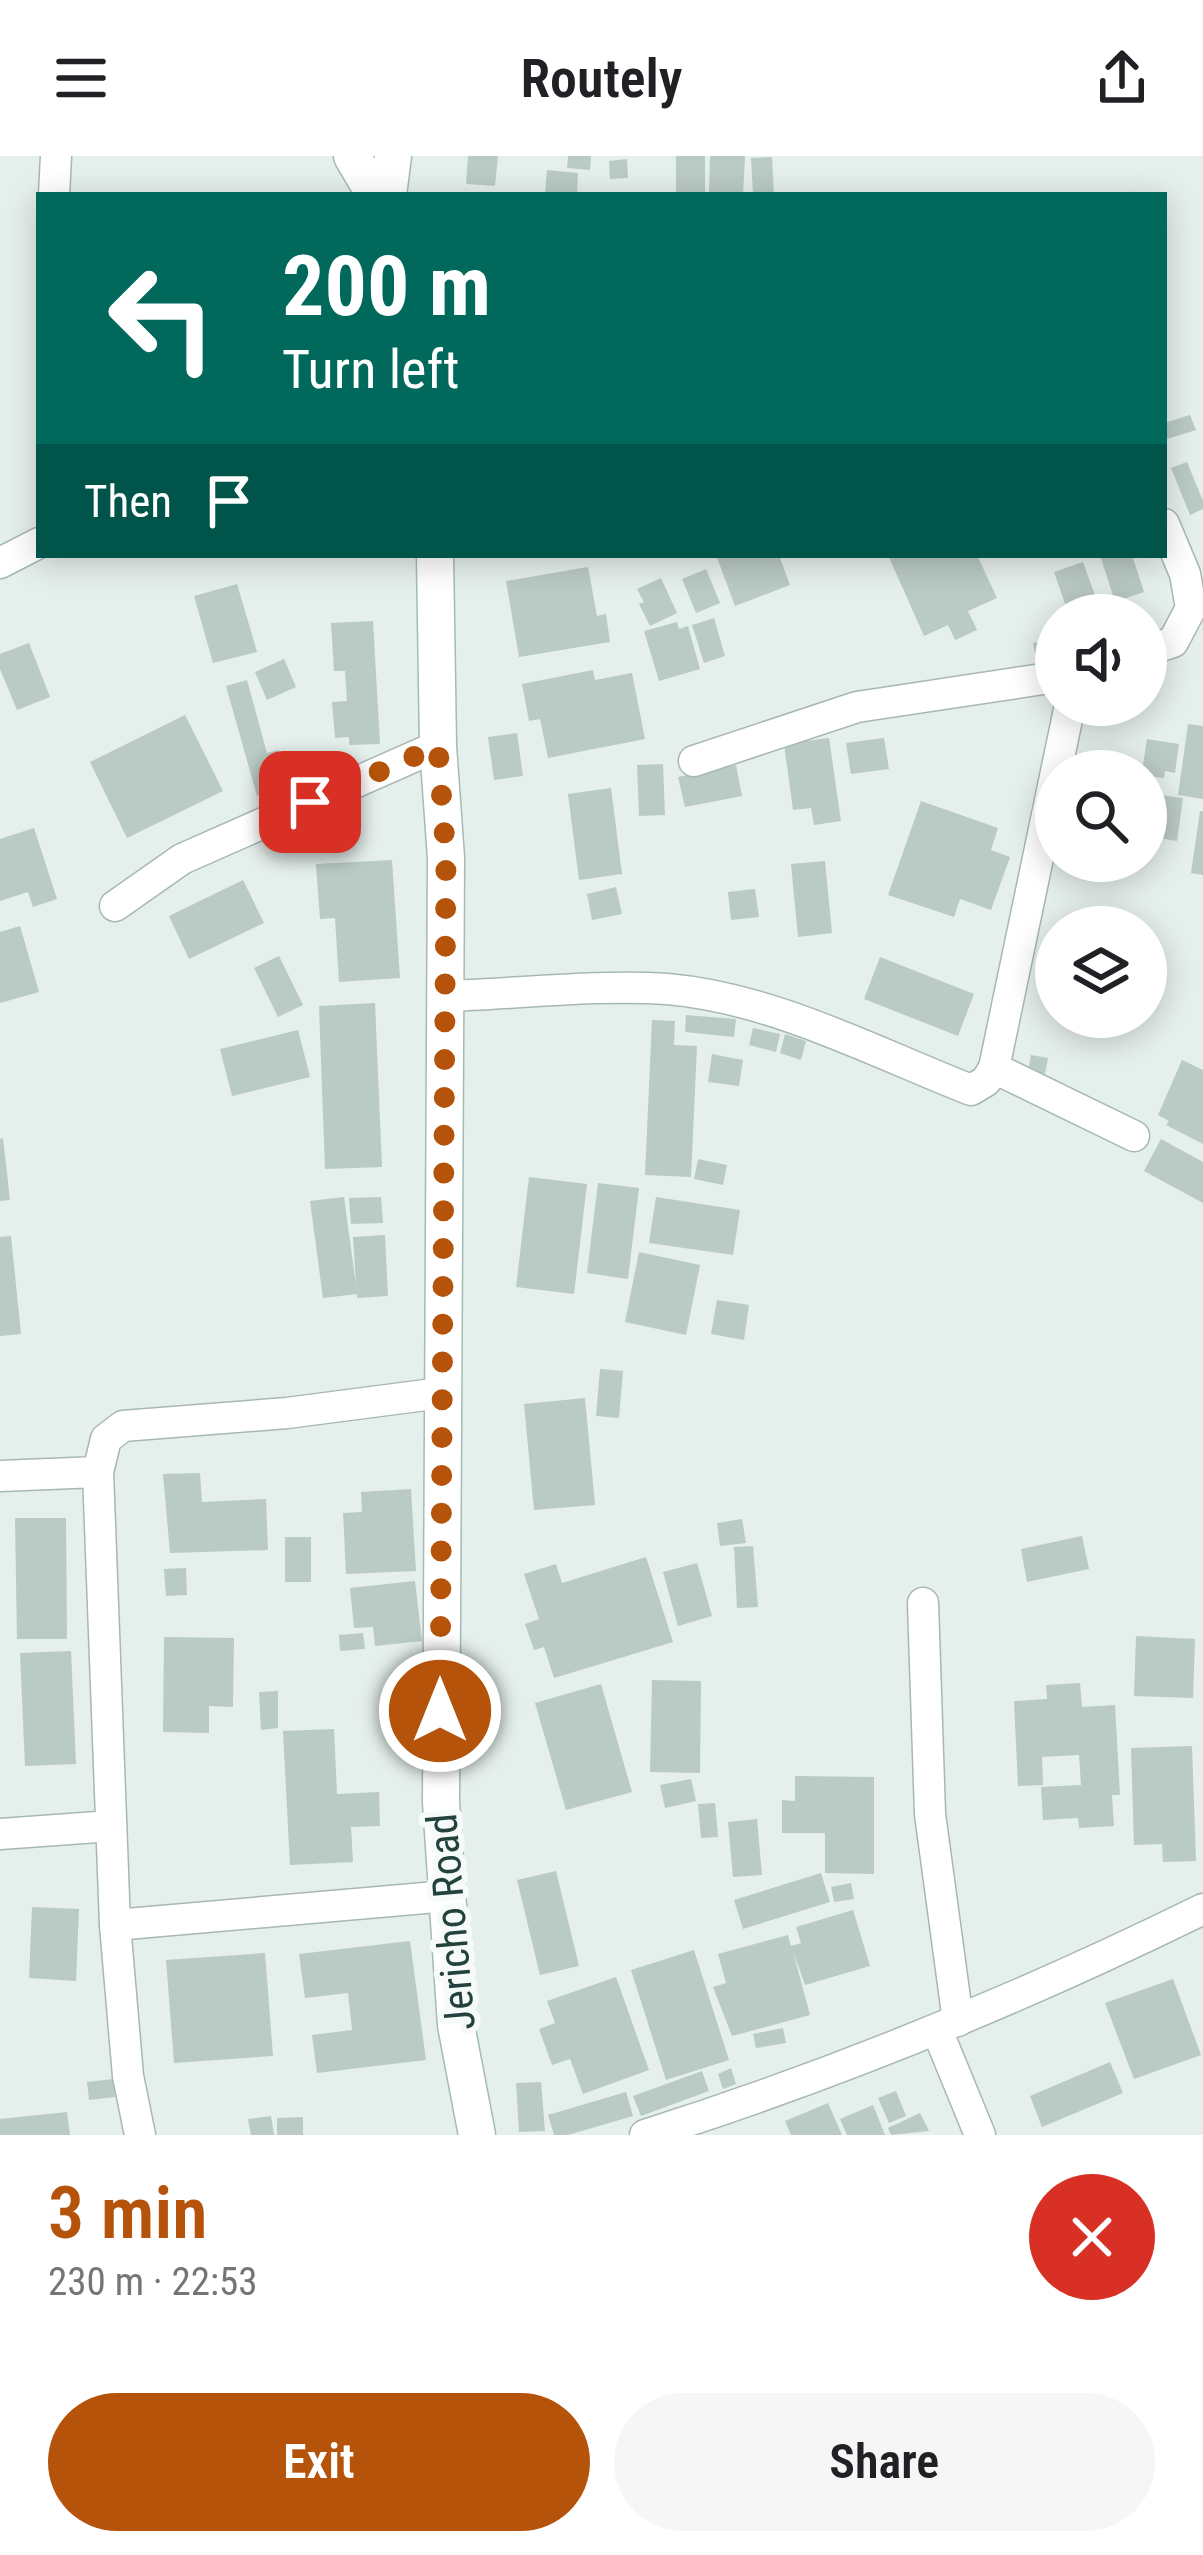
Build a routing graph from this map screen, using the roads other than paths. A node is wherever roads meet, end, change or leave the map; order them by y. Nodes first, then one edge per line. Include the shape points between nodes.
1 (56, 156) edge
2 (352, 156) edge
3 (393, 156) edge
4 (54, 192) edge
5 (373, 192) edge
6 (388, 192) edge
7 (1167, 531) edge
8 (36, 545) edge
9 (435, 558) edge
10 (0, 563) edge
11 (1167, 644) edge
12 (1035, 680) edge
13 (1066, 726) edge
14 (438, 746) junction
15 (694, 761) dead end
16 (115, 906) dead end
17 (446, 996) junction
18 (994, 1069) junction
19 (1134, 1136) dead end
20 (441, 1393) junction
21 (98, 1472) junction
22 (0, 1476) edge
23 (923, 1603) dead end
24 (111, 1826) junction
25 (0, 1834) edge
26 (448, 1896) junction
27 (1203, 1909) edge
28 (115, 1925) junction
29 (948, 2026) junction
30 (140, 2135) edge
31 (477, 2135) edge
32 (644, 2135) edge
33 (980, 2135) edge

1 - 4 street
2 - 5 street
3 - 6 street
7 - 11 street via 1191,608
8 - 10 street
9 - 14 street, Jericho Road
12 - 15 street via 857,707
13 - 18 street
14 - 16 street via 182,860
14 - 17 street, Jericho Road
17 - 18 street via 666,989 827,1031 971,1090
17 - 20 street, Jericho Road
18 - 19 street
20 - 21 street via 123,1426 106,1438
20 - 26 street, Jericho Road via 440,1779
21 - 22 street
21 - 24 street
23 - 29 street
24 - 25 street
24 - 28 street
26 - 28 street
26 - 31 street, Jericho Road via 457,2025
27 - 29 street
28 - 30 street
29 - 32 street
29 - 33 street

